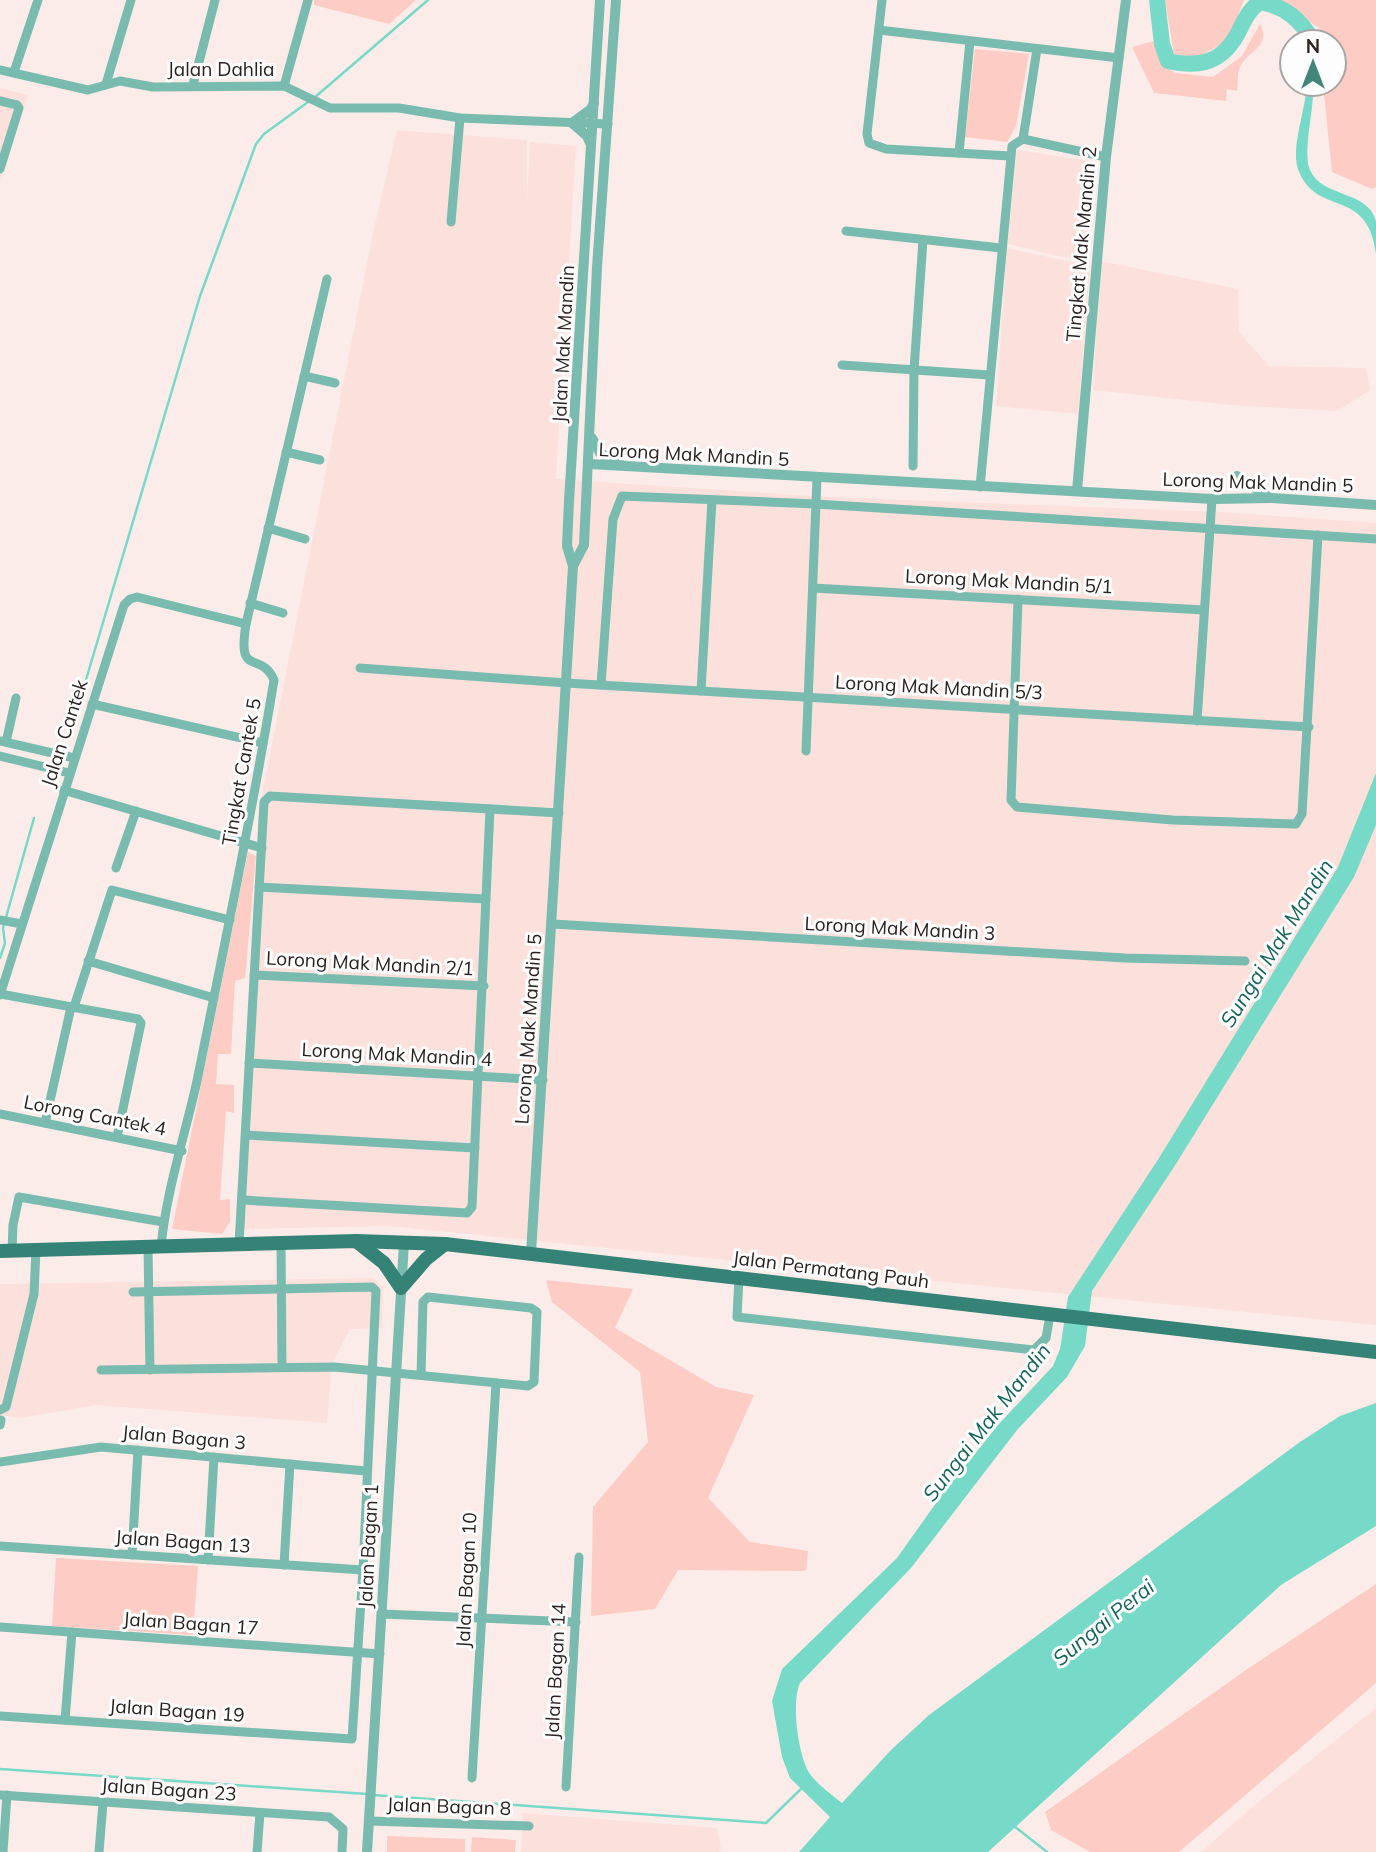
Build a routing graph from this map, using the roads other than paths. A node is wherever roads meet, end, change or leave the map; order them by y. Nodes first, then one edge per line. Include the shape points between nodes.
1 (38, 0) edge
2 (131, 0) edge
3 (215, 0) edge
4 (308, 0) edge
5 (600, 0) edge
6 (616, 0) edge
7 (882, 0) edge
8 (1126, 0) edge
9 (878, 30) junction
10 (970, 41) junction
11 (1037, 49) junction
12 (1119, 58) junction
13 (0, 69) edge
14 (14, 72) junction
15 (106, 84) junction
16 (193, 85) junction
17 (284, 86) junction
18 (0, 101) edge
19 (594, 103) junction
20 (460, 118) junction
21 (572, 122) junction
22 (593, 123) junction
23 (608, 124) junction
24 (1023, 139) junction
25 (592, 148) junction
26 (959, 153) junction
27 (1010, 156) junction
28 (1105, 157) junction
29 (0, 169) edge
30 (450, 222) dead end
31 (846, 231) dead end
32 (923, 240) junction
33 (1001, 248) junction
34 (327, 279) dead end
35 (842, 365) dead end
36 (914, 370) junction
37 (989, 375) junction
38 (304, 376) junction
39 (335, 383) dead end
40 (590, 432) junction
41 (576, 434) junction
42 (286, 452) junction
43 (320, 460) dead end
44 (589, 464) junction
45 (913, 466) dead end
46 (635, 468) junction
47 (1237, 476) dead end
48 (817, 478) junction
49 (980, 487) junction
50 (570, 489) junction
51 (587, 490) junction
52 (1077, 492) junction
53 (1272, 498) junction
54 (1212, 499) junction
55 (712, 500) junction
56 (816, 504) junction
57 (1376, 505) edge
58 (268, 528) junction
59 (1210, 528) junction
60 (1318, 535) junction
61 (1376, 539) edge
62 (305, 540) dead end
63 (573, 566) junction
64 (813, 588) junction
65 (1018, 600) junction
66 (250, 604) junction
67 (1204, 610) junction
68 (283, 613) dead end
69 (246, 624) junction
70 (360, 668) dead end
71 (566, 683) junction
72 (601, 685) junction
73 (701, 691) junction
74 (808, 697) junction
75 (16, 698) dead end
76 (92, 704) junction
77 (1013, 709) junction
78 (1197, 721) junction
79 (1309, 727) junction
80 (3, 742) edge
81 (263, 743) junction
82 (806, 751) dead end
83 (0, 756) edge
84 (74, 758) junction
85 (69, 773) junction
86 (64, 790) junction
87 (490, 809) junction
88 (135, 811) junction
89 (559, 813) junction
90 (247, 841) junction
91 (262, 848) junction
92 (116, 869) dead end
93 (259, 887) junction
94 (486, 898) junction
95 (0, 920) edge
96 (230, 920) junction
97 (18, 924) junction
98 (553, 924) junction
99 (88, 961) junction
100 (1245, 961) dead end
101 (254, 975) junction
102 (484, 986) junction
103 (0, 994) edge
104 (214, 998) junction
105 (73, 1007) junction
106 (249, 1063) junction
107 (479, 1076) junction
108 (542, 1080) junction
109 (0, 1114) edge
110 (45, 1123) junction
111 (246, 1135) junction
112 (117, 1137) junction
113 (475, 1148) junction
114 (182, 1151) junction
115 (243, 1200) junction
116 (163, 1222) junction
117 (356, 1241) junction
118 (404, 1242) junction
119 (281, 1243) junction
120 (239, 1244) junction
121 (445, 1244) junction
122 (154, 1247) junction
123 (36, 1250) junction
124 (6, 1251) edge
125 (531, 1253) junction
126 (739, 1278) junction
127 (281, 1288) junction
128 (401, 1288) junction
129 (133, 1292) dead end
130 (149, 1292) junction
131 (1057, 1316) junction
132 (1376, 1352) edge
133 (282, 1366) junction
134 (100, 1370) dead end
135 (150, 1370) junction
136 (372, 1370) junction
137 (396, 1372) junction
138 (421, 1376) junction
139 (496, 1383) junction
140 (0, 1410) edge
141 (138, 1450) junction
142 (214, 1457) junction
143 (0, 1462) edge
144 (290, 1464) junction
145 (366, 1471) junction
146 (0, 1546) edge
147 (132, 1555) junction
148 (579, 1557) dead end
149 (208, 1560) junction
150 (284, 1565) junction
151 (363, 1570) junction
152 (382, 1614) junction
153 (481, 1618) junction
154 (576, 1622) junction
155 (0, 1627) edge
156 (72, 1632) junction
157 (358, 1652) junction
158 (380, 1654) junction
159 (0, 1716) edge
160 (65, 1720) junction
161 (352, 1739) joint
162 (471, 1778) dead end
163 (566, 1787) dead end
164 (3, 1795) edge
165 (103, 1802) junction
166 (260, 1813) junction
167 (369, 1816) junction
168 (529, 1826) dead end
169 (3, 1852) edge
170 (99, 1852) edge
171 (257, 1852) edge
172 (342, 1852) edge
173 (367, 1852) edge

1 - 14 street
2 - 15 street
3 - 16 street
4 - 17 street
5 - 19 street, Jalan Mak Mandin
6 - 23 street, Jalan Mak Mandin
7 - 9 street
8 - 12 street, Tingkat Mak Mandin 2
9 - 10 street
9 - 26 street via 869,143 886,149
10 - 11 street
10 - 26 street
11 - 12 street
11 - 24 street
12 - 28 street, Tingkat Mak Mandin 2
13 - 14 street, Jalan Dahlia
14 - 15 street, Jalan Dahlia via 89,90
15 - 16 street, Jalan Dahlia
16 - 17 street, Jalan Dahlia
17 - 20 street, Jalan Dahlia via 322,106 399,108
18 - 29 street via 19,108
19 - 21 street
19 - 22 street, Jalan Mak Mandin
20 - 21 street, Jalan Dahlia
20 - 30 street
21 - 22 street, Jalan Dahlia
21 - 25 street
22 - 23 street, Jalan Dahlia
22 - 25 street, Jalan Mak Mandin
23 - 40 street, Jalan Mak Mandin
24 - 27 street via 1012,146
24 - 28 street
25 - 41 street, Jalan Mak Mandin
26 - 27 street
27 - 33 street
28 - 52 street, Tingkat Mak Mandin 2
31 - 32 street
32 - 33 street
32 - 36 street
33 - 37 street
34 - 38 street, Tingkat Cantek 5
35 - 36 street
36 - 37 street
36 - 45 street
37 - 49 street
38 - 39 street
38 - 42 street, Tingkat Cantek 5
40 - 44 street, Jalan Mak Mandin
40 - 46 street via 600,453
41 - 44 street via 581,456
41 - 50 street, Jalan Mak Mandin
42 - 43 street
42 - 58 street, Tingkat Cantek 5
44 - 46 street, Lorong Mak Mandin 5
44 - 50 street
44 - 51 street, Lorong Mak Mandin 5
46 - 48 street, Lorong Mak Mandin 5
46 - 51 street via 598,474
47 - 53 street
48 - 49 street, Lorong Mak Mandin 5
48 - 56 street
49 - 52 street, Lorong Mak Mandin 5
50 - 63 street, Jalan Mak Mandin via 567,546
51 - 63 street, Lorong Mak Mandin 5 via 584,545
52 - 54 street, Lorong Mak Mandin 5
53 - 54 street, Lorong Mak Mandin 5
53 - 57 street, Lorong Mak Mandin 5
54 - 59 street
55 - 56 street
55 - 72 street via 631,495 622,496 616,504
55 - 73 street
56 - 59 street
56 - 64 street
58 - 62 street
58 - 66 street, Tingkat Cantek 5
59 - 60 street
59 - 67 street
60 - 61 street
60 - 79 street
63 - 71 street, Lorong Mak Mandin 5
64 - 65 street, Lorong Mak Mandin 5/1
64 - 74 street
65 - 67 street, Lorong Mak Mandin 5/1
65 - 77 street
66 - 68 street
66 - 69 street, Tingkat Cantek 5
67 - 78 street
69 - 76 street, Jalan Cantek via 149,599 130,599
69 - 81 street, Tingkat Cantek 5 via 242,650 247,660 271,672 274,680
70 - 71 street
71 - 72 street, Lorong Mak Mandin 5/3
71 - 89 street, Lorong Mak Mandin 5
72 - 73 street, Lorong Mak Mandin 5/3
73 - 74 street, Lorong Mak Mandin 5/3
74 - 77 street, Lorong Mak Mandin 5/3
74 - 82 street
75 - 80 street
76 - 81 street
76 - 84 street, Jalan Cantek
77 - 78 street, Lorong Mak Mandin 5/3
77 - 79 street via 1011,800 1017,807 1173,820 1296,824 1302,814
78 - 79 street, Lorong Mak Mandin 5/3
80 - 84 street
81 - 90 street, Tingkat Cantek 5
83 - 85 street
84 - 85 street, Jalan Cantek
85 - 86 street, Jalan Cantek
86 - 88 street
86 - 97 street, Jalan Cantek
87 - 89 street
87 - 91 street via 270,796 264,802
87 - 94 street
88 - 90 street
88 - 92 street
89 - 98 street, Lorong Mak Mandin 5
90 - 91 street
90 - 96 street, Tingkat Cantek 5
91 - 93 street
93 - 94 street
93 - 101 street
94 - 102 street
95 - 97 street
96 - 99 street via 112,890
96 - 104 street, Tingkat Cantek 5
97 - 103 street, Jalan Cantek
98 - 100 street, Lorong Mak Mandin 3
98 - 108 street, Lorong Mak Mandin 5
99 - 104 street
99 - 105 street
101 - 102 street, Lorong Mak Mandin 2/1
101 - 106 street
102 - 107 street
103 - 105 street
104 - 114 street, Tingkat Cantek 5
105 - 110 street
105 - 112 street via 141,1023
106 - 107 street, Lorong Mak Mandin 4
106 - 111 street
107 - 108 street, Lorong Mak Mandin 4
107 - 113 street
108 - 125 street, Lorong Mak Mandin 5
109 - 110 street, Lorong Cantek 4
110 - 112 street, Lorong Cantek 4
111 - 113 street
111 - 115 street
112 - 114 street, Lorong Cantek 4
113 - 115 street via 472,1207 467,1213
114 - 116 street, Tingkat Cantek 5
115 - 120 street
116 - 122 street, Tingkat Cantek 5
116 - 124 street via 21,1196 16,1200
117 - 118 main road, Jalan Permatang Pauh
117 - 119 main road, Jalan Permatang Pauh
117 - 128 main road via 384,1263
118 - 121 main road, Jalan Permatang Pauh
118 - 128 street, Jalan Bagan 1
119 - 120 main road, Jalan Permatang Pauh
119 - 127 street
120 - 122 main road, Jalan Permatang Pauh
121 - 125 main road, Jalan Permatang Pauh
121 - 128 main road
122 - 123 main road, Jalan Permatang Pauh
122 - 130 street
123 - 124 main road, Jalan Permatang Pauh
123 - 140 street via 34,1294 6,1407
125 - 126 main road, Jalan Permatang Pauh
126 - 131 main road, Jalan Permatang Pauh
126 - 131 street via 737,1317 1034,1350
127 - 130 street
127 - 133 street
127 - 136 street, Jalan Bagan 1 via 372,1287 376,1291
128 - 137 street, Jalan Bagan 1
129 - 130 street
130 - 135 street
131 - 132 main road, Jalan Permatang Pauh
133 - 135 street
133 - 136 street
134 - 135 street
136 - 137 street
136 - 145 street, Jalan Bagan 1
137 - 138 street
137 - 152 street, Jalan Bagan 1
138 - 139 street
138 - 139 street via 424,1301 428,1297 531,1308 537,1312 534,1382 528,1386
139 - 153 street, Jalan Bagan 10
141 - 142 street, Jalan Bagan 3
141 - 143 street, Jalan Bagan 3 via 87,1447
141 - 147 street
142 - 144 street, Jalan Bagan 3
142 - 149 street
144 - 145 street, Jalan Bagan 3
144 - 150 street
145 - 151 street, Jalan Bagan 1
146 - 147 street, Jalan Bagan 13
147 - 149 street, Jalan Bagan 13
148 - 154 street, Jalan Bagan 14
149 - 150 street, Jalan Bagan 13
150 - 151 street, Jalan Bagan 13
151 - 157 street, Jalan Bagan 1
152 - 153 street
152 - 158 street, Jalan Bagan 1
153 - 154 street
153 - 162 street, Jalan Bagan 10
154 - 163 street, Jalan Bagan 14
155 - 156 street, Jalan Bagan 17
156 - 157 street, Jalan Bagan 17
156 - 160 street
157 - 158 street, Jalan Bagan 17
157 - 161 street, Jalan Bagan 1
158 - 167 street, Jalan Bagan 1
159 - 160 street, Jalan Bagan 19
160 - 161 street, Jalan Bagan 19
164 - 165 street, Jalan Bagan 23
164 - 169 street
165 - 166 street, Jalan Bagan 23
165 - 170 street
166 - 171 street
166 - 172 street, Jalan Bagan 23 via 335,1820 343,1829
167 - 168 street, Jalan Bagan 8
167 - 173 street, Jalan Bagan 1

